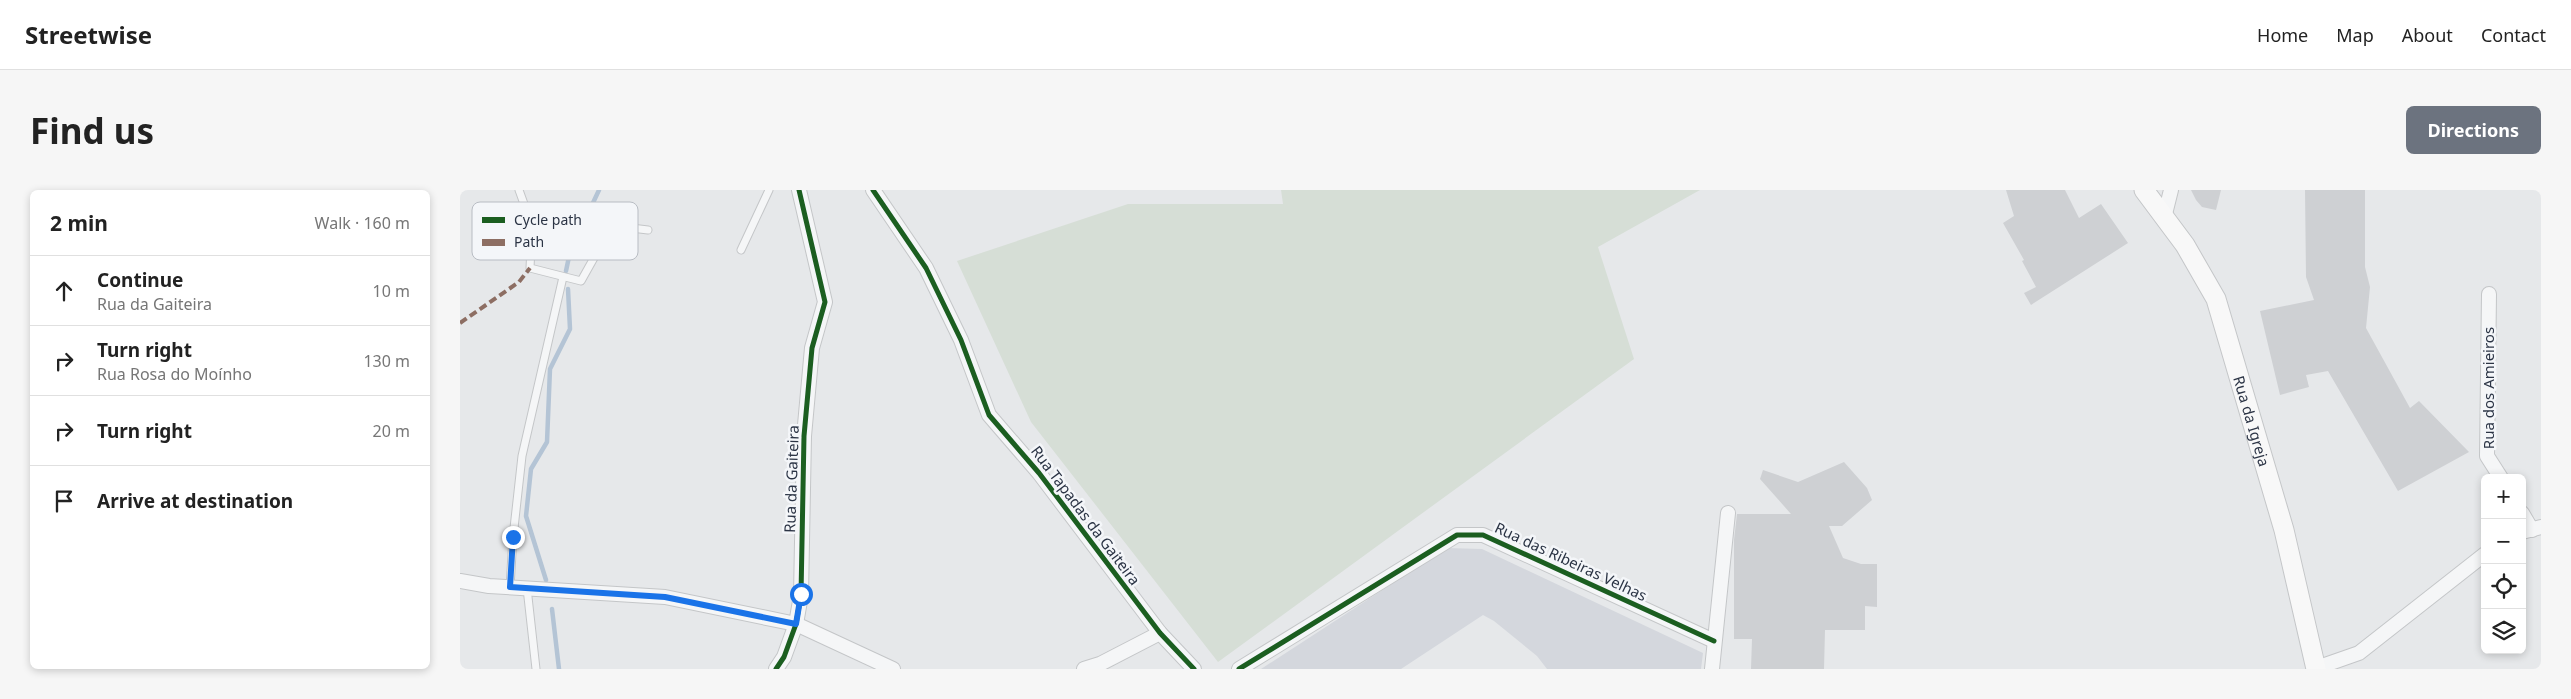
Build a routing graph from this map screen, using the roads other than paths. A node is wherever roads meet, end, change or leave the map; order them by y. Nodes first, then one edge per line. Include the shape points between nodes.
1 (520, 190) edge
2 (769, 190) edge
3 (798, 190) edge
4 (873, 190) edge
5 (2144, 190) edge
6 (2171, 190) edge
7 (524, 202) edge
8 (2164, 218) junction
9 (638, 229) edge
10 (648, 230) dead end
11 (741, 250) dead end
12 (530, 260) edge
13 (593, 260) edge
14 (563, 277) junction
15 (2488, 294) dead end
16 (2498, 474) edge
17 (1728, 513) dead end
18 (2525, 519) edge
19 (2532, 530) edge
20 (2481, 557) edge
21 (460, 581) edge
22 (510, 587) junction
23 (527, 588) junction
24 (796, 624) junction
25 (1160, 634) junction
26 (1714, 641) junction
27 (2316, 668) edge
28 (536, 669) edge
29 (776, 669) edge
30 (893, 669) edge
31 (1084, 669) edge
32 (1194, 669) edge
33 (1239, 669) edge
34 (1712, 669) edge

1 - 7 lane
2 - 11 lane
3 - 24 street, Rua da Gaiteira via 826,302 812,348 804,436 801,594
4 - 25 street, Rua Tapadas da Gaiteira via 926,268 961,340 989,415 1040,473
5 - 8 main road, Rua da Igreja
6 - 8 street
8 - 27 main road, Rua da Igreja via 2216,300 2284,530
9 - 10 lane
12 - 14 lane via 530,268
13 - 14 lane via 581,281
14 - 22 lane via 522,456
15 - 16 street, Rua dos Amieiros via 2487,456
17 - 26 street
18 - 19 street
20 - 27 street via 2359,653
21 - 22 street
22 - 23 street
23 - 24 street via 665,597
23 - 28 lane
24 - 29 street, Rua da Gaiteira
24 - 30 street
25 - 31 street
25 - 32 street, Rua Tapadas da Gaiteira
26 - 33 street, Rua das Ribeiras Velhas via 1484,535 1457,535
26 - 34 street

